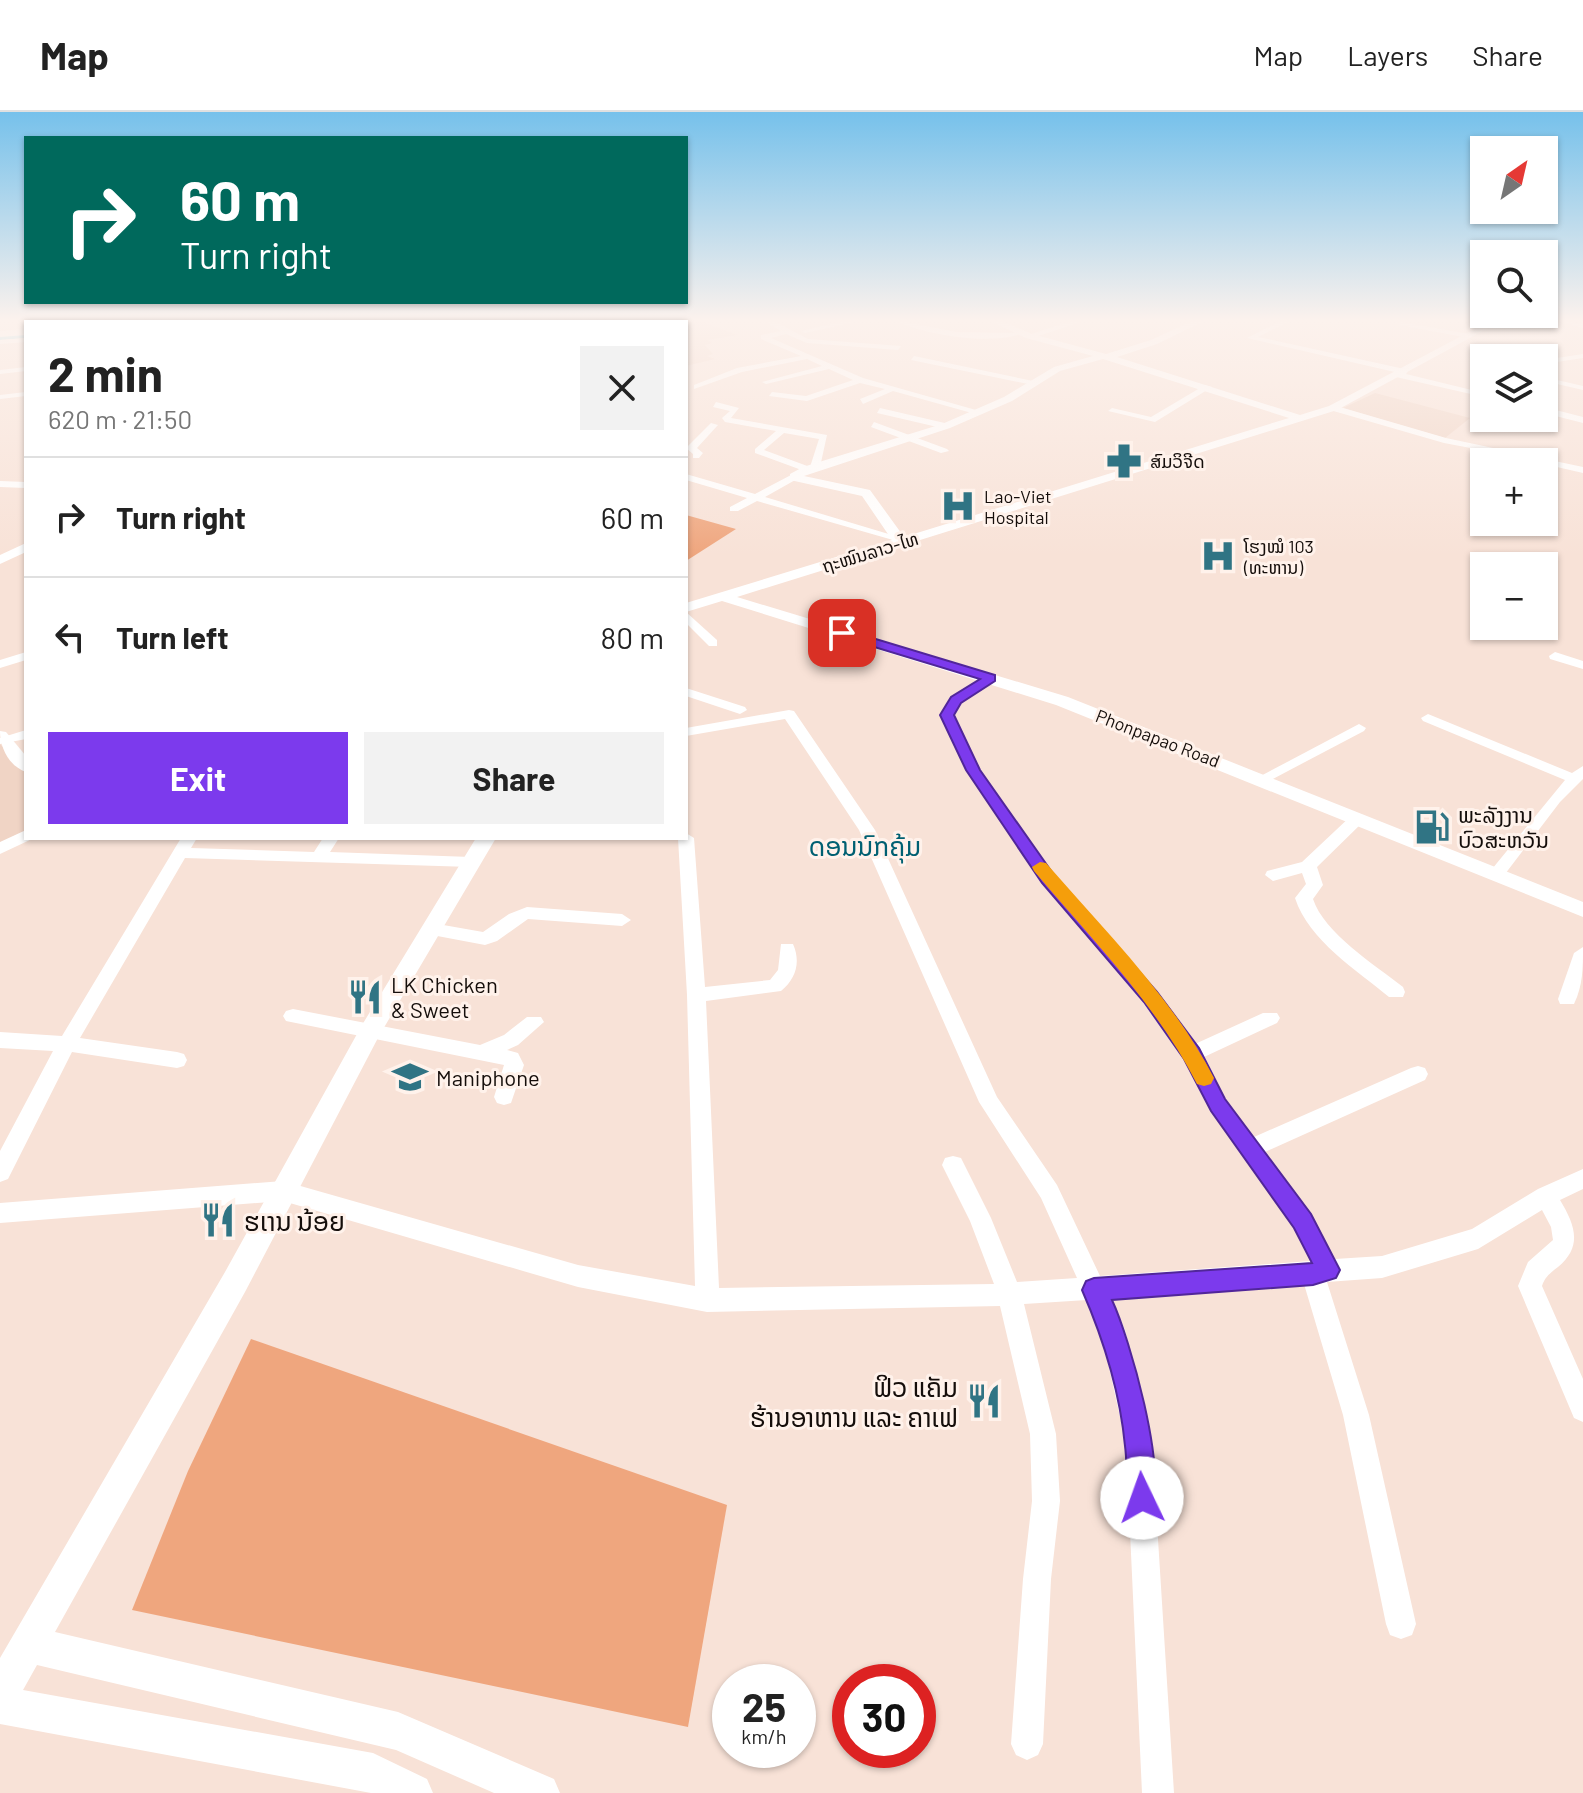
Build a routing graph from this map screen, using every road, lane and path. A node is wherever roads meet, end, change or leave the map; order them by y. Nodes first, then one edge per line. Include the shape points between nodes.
1 (869, 398) edge
2 (924, 398) edge
3 (1004, 398) edge
4 (1189, 398) edge
5 (1242, 398) edge
6 (1353, 398) edge
7 (863, 401) dead end
8 (716, 405) dead end
9 (1333, 408) junction
10 (880, 411) dead end
11 (1112, 411) dead end
12 (979, 412) junction
13 (1558, 414) edge
14 (1302, 419) junction
15 (1583, 420) edge
16 (714, 425) dead end
17 (874, 425) dead end
18 (946, 426) junction
19 (781, 431) junction
20 (909, 439) junction
21 (944, 451) dead end
22 (691, 455) edge
23 (811, 468) junction
24 (1583, 470) edge
25 (794, 477) junction
26 (688, 480) edge
27 (0, 484) edge
28 (24, 485) edge
29 (757, 497) junction
30 (734, 509) dead end
31 (900, 540) junction
32 (23, 552) edge
33 (0, 560) edge
34 (723, 597) junction
35 (688, 607) edge
36 (688, 618) edge
37 (713, 643) dead end
38 (1555, 656) dead end
39 (24, 657) edge
40 (0, 664) edge
41 (1583, 665) edge
42 (991, 678) junction
43 (688, 693) edge
44 (740, 710) dead end
45 (1428, 718) dead end
46 (1359, 728) dead end
47 (688, 732) edge
48 (24, 734) edge
49 (2, 739) edge
50 (24, 765) edge
51 (1578, 774) edge
52 (1262, 779) junction
53 (1358, 818) junction
54 (24, 836) edge
55 (330, 840) edge
56 (686, 840) edge
57 (185, 845) edge
58 (0, 849) edge
59 (478, 850) edge
60 (318, 858) junction
61 (1308, 866) junction
62 (1496, 874) junction
63 (1273, 875) dead end
64 (1583, 910) edge
65 (622, 920) dead end
66 (432, 929) junction
67 (787, 949) dead end
68 (1583, 953) edge
69 (1396, 992) dead end
70 (696, 995) junction
71 (1567, 999) dead end
72 (293, 1016) dead end
73 (1270, 1018) dead end
74 (534, 1022) dead end
75 (370, 1031) junction
76 (0, 1040) edge
77 (67, 1044) junction
78 (482, 1053) junction
79 (1192, 1054) junction
80 (177, 1060) dead end
81 (1418, 1074) dead end
82 (504, 1097) dead end
83 (1250, 1149) junction
84 (953, 1165) dead end
85 (0, 1172) edge
86 (1583, 1179) edge
87 (283, 1191) junction
88 (1546, 1196) junction
89 (0, 1213) edge
90 (1320, 1272) junction
91 (1094, 1290) junction
92 (1009, 1292) junction
93 (707, 1300) junction
94 (1583, 1409) edge
95 (1401, 1624) dead end
96 (28, 1644) junction
97 (0, 1694) edge
98 (0, 1705) edge
99 (1027, 1744) dead end
100 (368, 1783) edge
101 (413, 1793) edge
102 (540, 1793) edge
103 (1158, 1793) edge

1 - 7 street
2 - 12 street
3 - 12 street
4 - 11 street via 1152,420
5 - 14 street
6 - 9 street, ຖະໜົນລາວ-ໄທ
8 - 19 street via 736,410 726,419
9 - 14 street, ຖະໜົນລາວ-ໄທ
9 - 24 street via 1444,440
10 - 18 street
12 - 18 street
13 - 15 street
14 - 31 street, ຖະໜົນລາວ-ໄທ
16 - 22 street via 691,448 698,453
17 - 20 street
18 - 20 street
19 - 23 street via 826,432
19 - 23 street via 758,451
20 - 21 street
20 - 23 street
23 - 25 street
25 - 29 street
25 - 31 street via 866,493
26 - 29 street
27 - 28 street
29 - 30 street
29 - 31 street
31 - 34 street, ຖະໜົນລາວ-ໄທ
32 - 33 street
34 - 35 street, ຖະໜົນລາວ-ໄທ
34 - 42 street, Phonpapao Road
36 - 37 street
38 - 41 street
39 - 40 street
42 - 52 street, Phonpapao Road
42 - 79 street via 955,700 947,715 973,770 1048,879 1151,997
43 - 44 street
45 - 51 street
46 - 52 street
47 - 91 street via 789,714 867,830 989,1102 1049,1192
48 - 49 street
49 - 50 street
51 - 62 street
52 - 53 street, Phonpapao Road
53 - 61 street
53 - 62 street, Phonpapao Road
54 - 58 street
55 - 60 street
56 - 70 street
57 - 60 street
57 - 77 street
59 - 60 street
59 - 66 street
61 - 63 street
61 - 69 street via 1315,885 1304,898 1307,910
62 - 64 street, Phonpapao Road
65 - 66 street via 527,913 485,939
66 - 75 street
67 - 70 street via 784,981
68 - 71 street
70 - 93 street
72 - 75 street
73 - 79 street
74 - 78 street
75 - 78 street
75 - 87 street
76 - 77 street
77 - 80 street
77 - 85 street
78 - 82 street via 511,1059 514,1065
79 - 83 street via 1218,1105
81 - 83 street
83 - 90 street via 1303,1221
84 - 92 street
86 - 88 street
87 - 89 street
87 - 93 street via 578,1276
87 - 96 street
88 - 90 street via 1478,1238 1382,1267
88 - 94 street via 1565,1242 1534,1269 1530,1286
90 - 91 street
90 - 95 street
91 - 92 street
91 - 103 street via 1113,1330 1139,1444
92 - 93 street
92 - 99 street via 1043,1434 1046,1501
96 - 97 street
96 - 102 street via 398,1731
98 - 100 street
100 - 101 street

